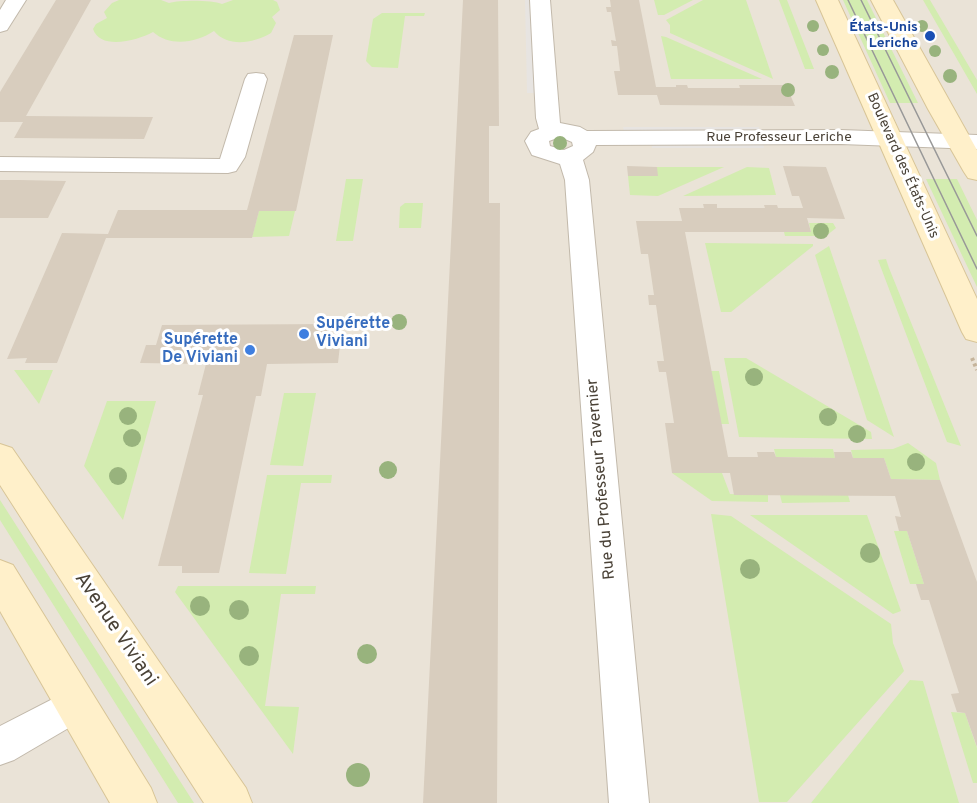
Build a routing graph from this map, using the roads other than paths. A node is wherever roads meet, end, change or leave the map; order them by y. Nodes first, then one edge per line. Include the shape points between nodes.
1 (16, 0) edge
2 (540, 0) edge
3 (827, 0) edge
4 (882, 0) edge
5 (0, 26) edge
6 (256, 79) dead end
7 (890, 139) junction
8 (967, 141) edge
9 (576, 147) junction
10 (0, 164) edge
11 (977, 172) edge
12 (977, 332) edge
13 (0, 457) edge
14 (0, 576) edge
15 (76, 704) junction
16 (0, 747) edge
17 (135, 803) edge
18 (230, 803) edge
19 (629, 803) edge

1 - 5 street
2 - 9 street via 547,118 551,131 572,132
3 - 7 main road, Boulevard des États-Unis
4 - 8 main road
6 - 10 street via 228,166
7 - 8 street, Rue Professeur Leriche
7 - 9 street, Rue Professeur Leriche
7 - 12 main road, Boulevard des États-Unis
8 - 11 main road
9 - 19 street, Rue du Professeur Tavernier
13 - 18 main road, Avenue Viviani
14 - 15 main road
15 - 16 street
15 - 17 main road

